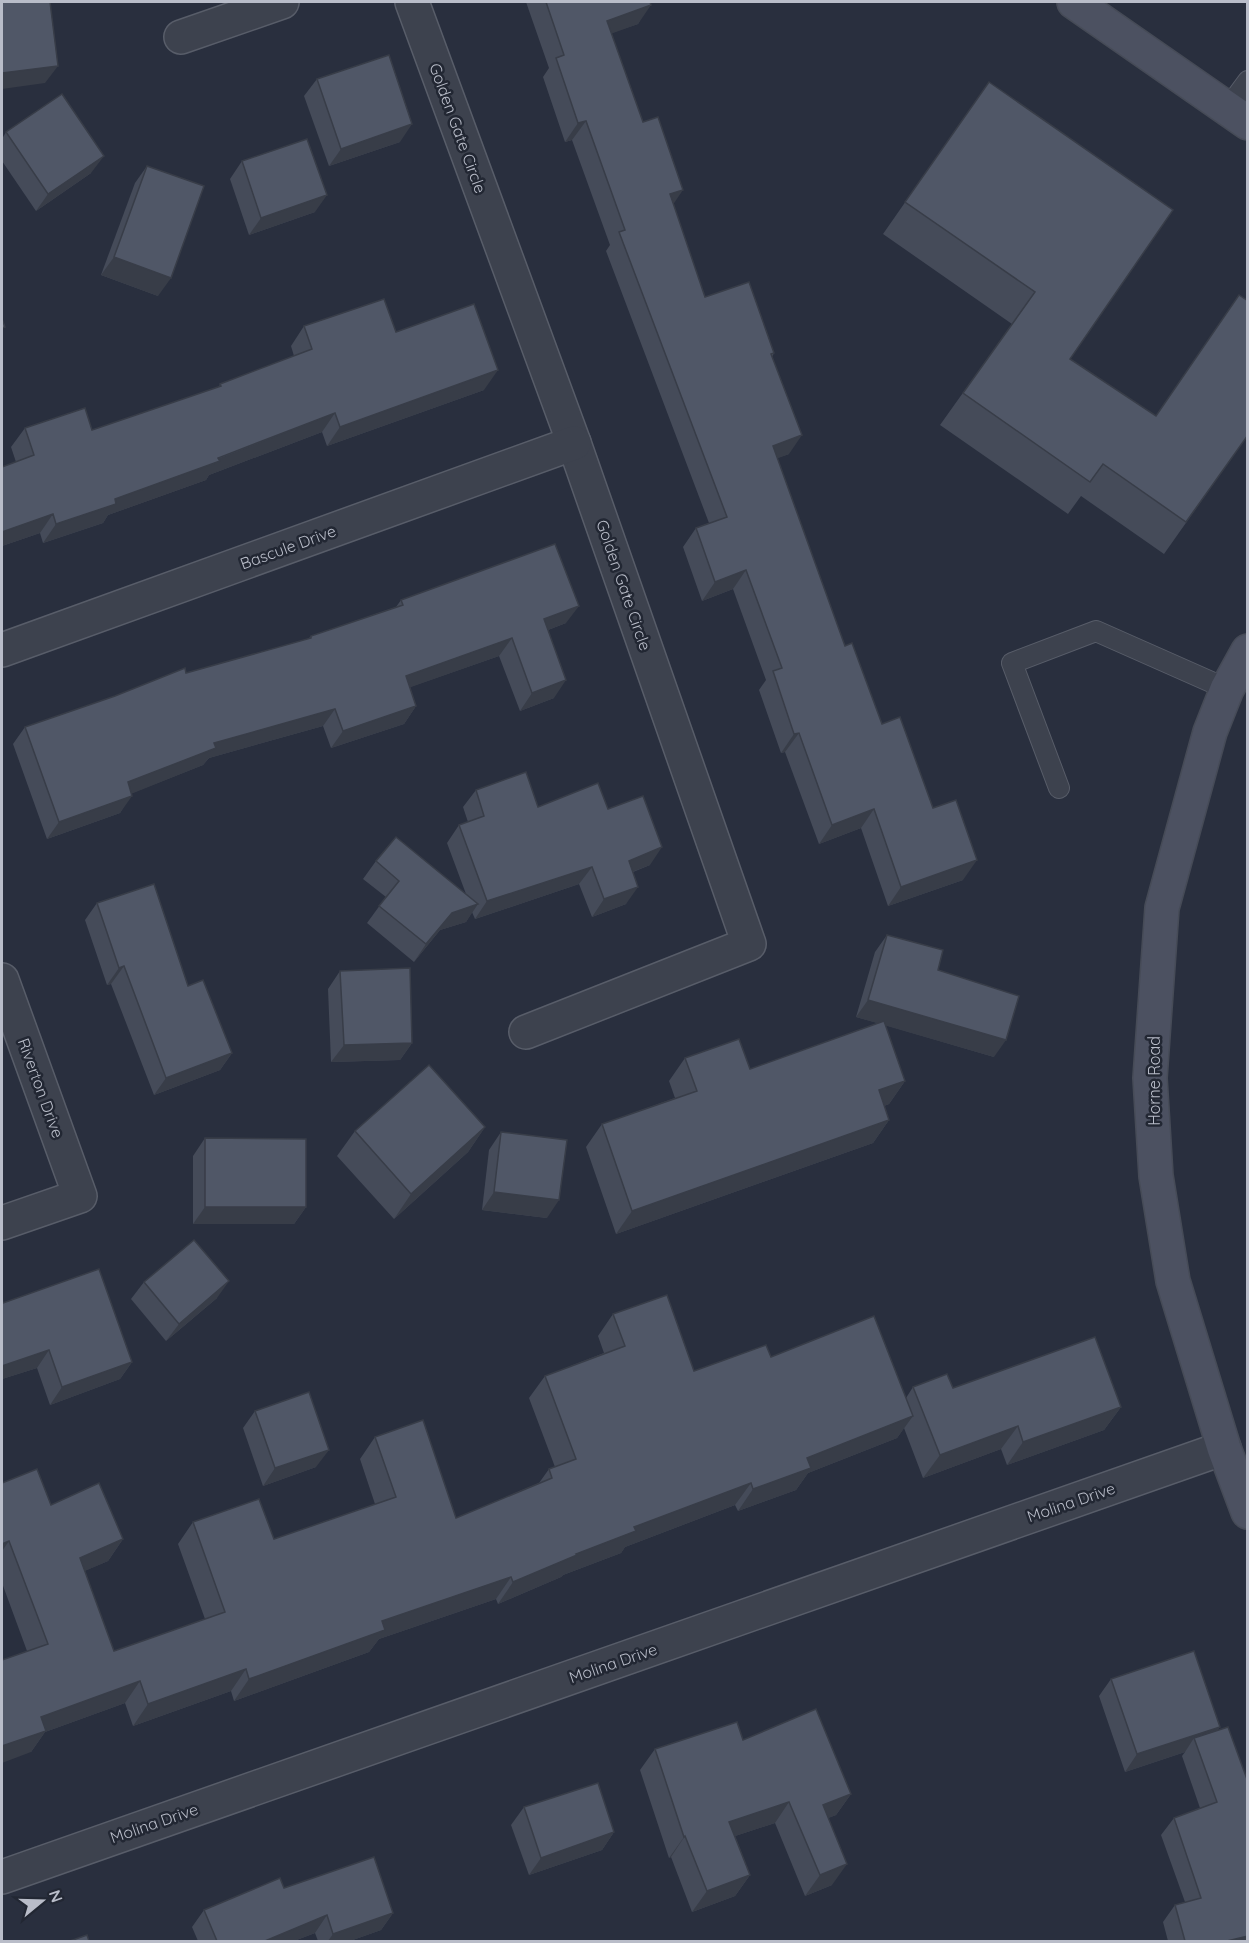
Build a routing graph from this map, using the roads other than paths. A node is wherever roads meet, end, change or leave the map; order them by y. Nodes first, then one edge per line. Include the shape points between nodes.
1 (282, 2) edge
2 (412, 2) edge
3 (1074, 2) edge
4 (181, 37) dead end
5 (1248, 81) edge
6 (1238, 115) edge
7 (574, 444) junction
8 (2, 650) edge
9 (1248, 651) edge
10 (1227, 689) junction
11 (1059, 788) dead end
12 (2, 980) edge
13 (526, 1032) dead end
14 (2, 1223) edge
15 (1224, 1448) junction
16 (1248, 1512) edge
17 (2, 1877) edge

1 - 4 street
2 - 7 street, Golden Gate Circle
3 - 6 main road
5 - 6 lane
7 - 8 street, Bascule Drive
7 - 13 street, Golden Gate Circle via 749,944
9 - 10 main road, Horne Road
10 - 11 lane via 1096,631 1012,663
10 - 15 main road, Horne Road via 1210,732 1162,908 1150,1078 1156,1176 1173,1281
12 - 14 street, Riverton Drive via 80,1196
15 - 16 main road, Horne Road
15 - 17 street, Molina Drive

